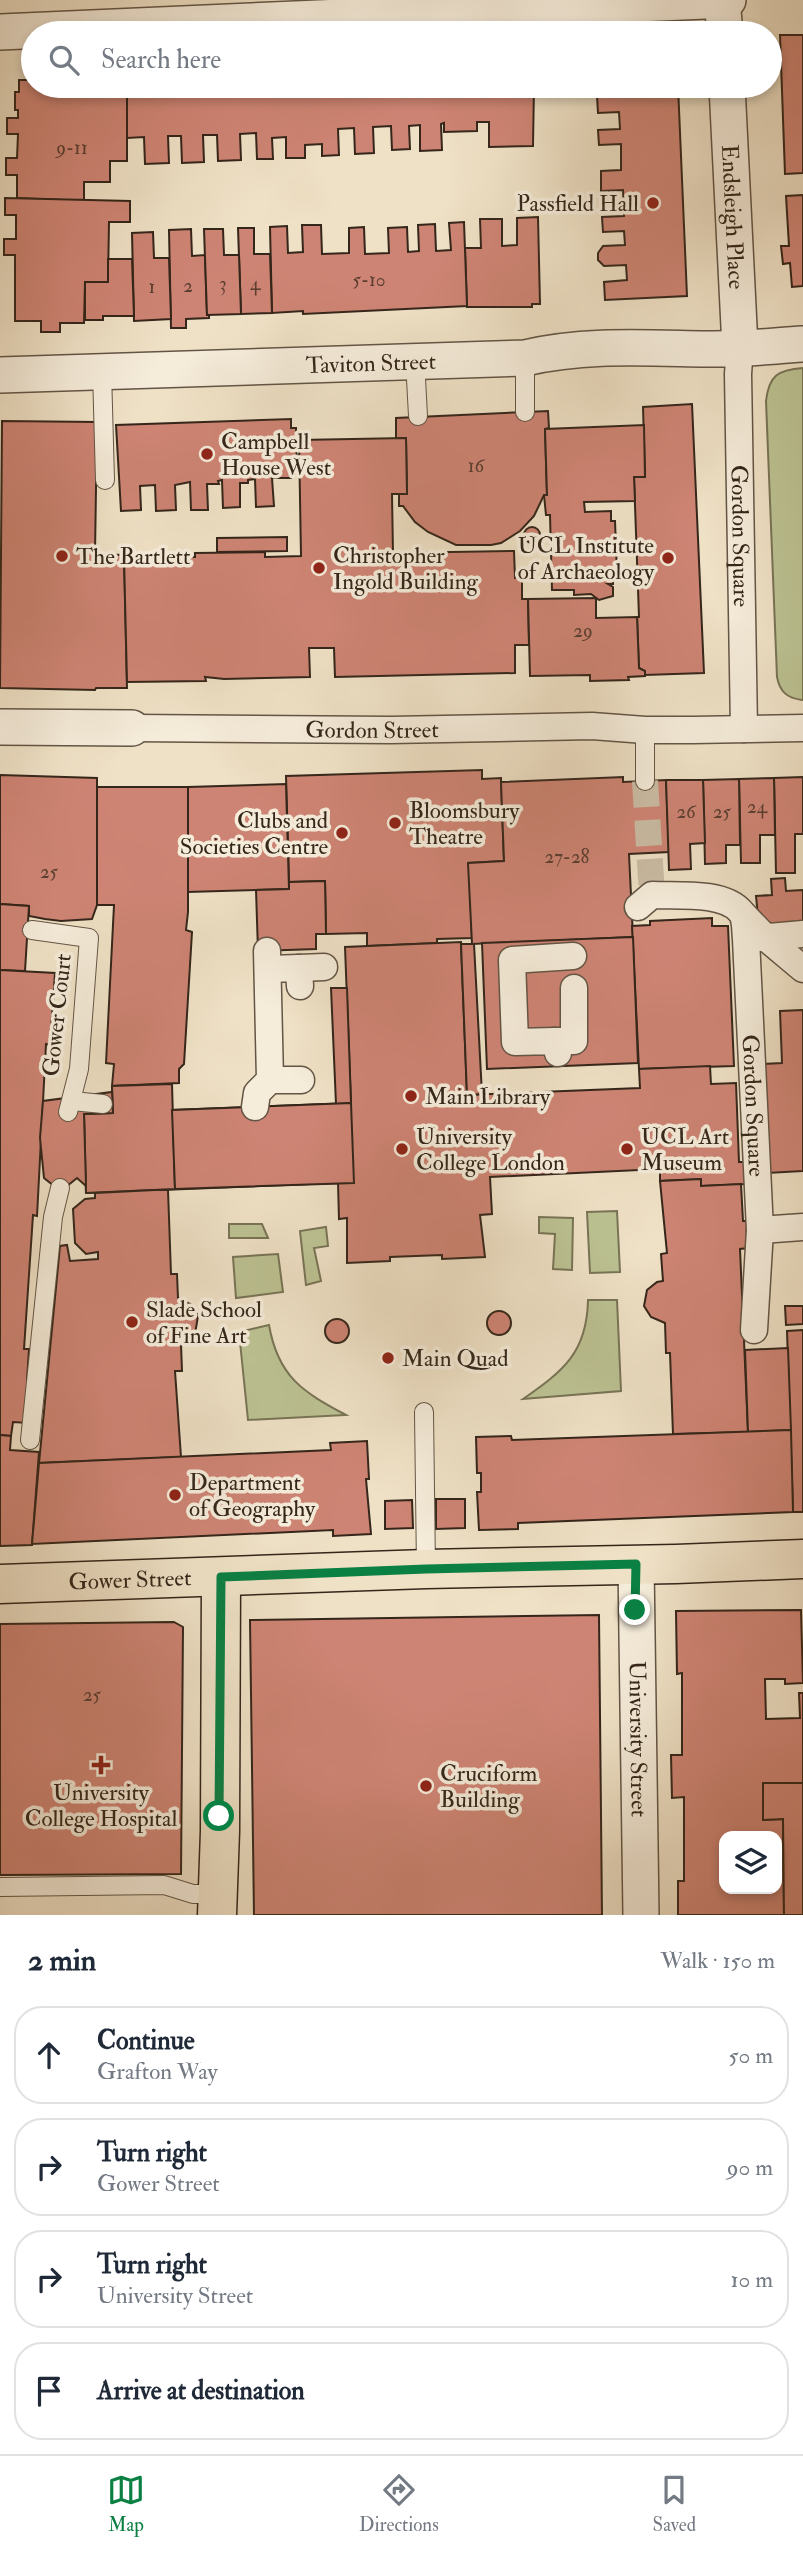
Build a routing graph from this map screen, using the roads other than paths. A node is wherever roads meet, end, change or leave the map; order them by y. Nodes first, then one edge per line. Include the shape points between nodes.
1 (722, 0) edge
2 (728, 0) edge
3 (248, 21) edge
4 (724, 21) edge
5 (21, 31) edge
6 (0, 32) edge
7 (728, 98) edge
8 (803, 344) edge
9 (740, 347) junction
10 (525, 358) junction
11 (415, 360) junction
12 (102, 371) junction
13 (0, 375) edge
14 (525, 412) dead end
15 (418, 416) dead end
16 (105, 480) dead end
17 (0, 727) edge
18 (803, 727) edge
19 (132, 728) joint
20 (744, 729) junction
21 (645, 730) junction
22 (645, 781) tunnel mouth
23 (638, 907) dead end
24 (32, 930) dead end
25 (803, 934) edge
26 (756, 938) junction
27 (803, 969) edge
28 (321, 970) dead end
29 (557, 1047) joint
30 (302, 1080) dead end
31 (103, 1104) dead end
32 (60, 1188) dead end
33 (803, 1227) edge
34 (760, 1230) junction
35 (754, 1330) dead end
36 (424, 1412) dead end
37 (30, 1440) dead end
38 (803, 1559) edge
39 (636, 1564) junction
40 (426, 1569) junction
41 (221, 1577) junction
42 (0, 1584) edge
43 (0, 1887) edge
44 (217, 1905) edge
45 (641, 1915) edge

1 - 2 street
1 - 3 street
1 - 4 street
5 - 6 street
7 - 9 street, Endsleigh Place
8 - 9 street
9 - 10 street, Taviton Street via 559,350
9 - 20 street, Gordon Square
10 - 11 street, Taviton Street
10 - 14 lane
11 - 12 street, Taviton Street
11 - 15 lane
12 - 13 street, Taviton Street
12 - 16 lane
17 - 19 street, Gordon Street
18 - 20 street
19 - 21 street, Gordon Street via 592,726
20 - 21 street, Gordon Street
21 - 22 lane
23 - 26 street, Gordon Square via 652,895 714,897 740,911
24 - 31 lane, Gower Court via 89,938 79,1069 70,1106
25 - 26 street
26 - 27 street
26 - 34 street, Gordon Square
28 - 30 street via 268,960 260,1094
29 - 29 street via 516,1042 508,969 512,960 574,964 574,1041
32 - 37 lane via 53,1217
33 - 34 street
34 - 35 street, Gordon Square
36 - 40 lane
38 - 39 main road, Gower Street
39 - 40 main road, Gower Street
39 - 45 street, University Street
40 - 41 main road, Gower Street
41 - 42 main road, Gower Street
41 - 44 main road
43 - 44 lane via 164,1885

